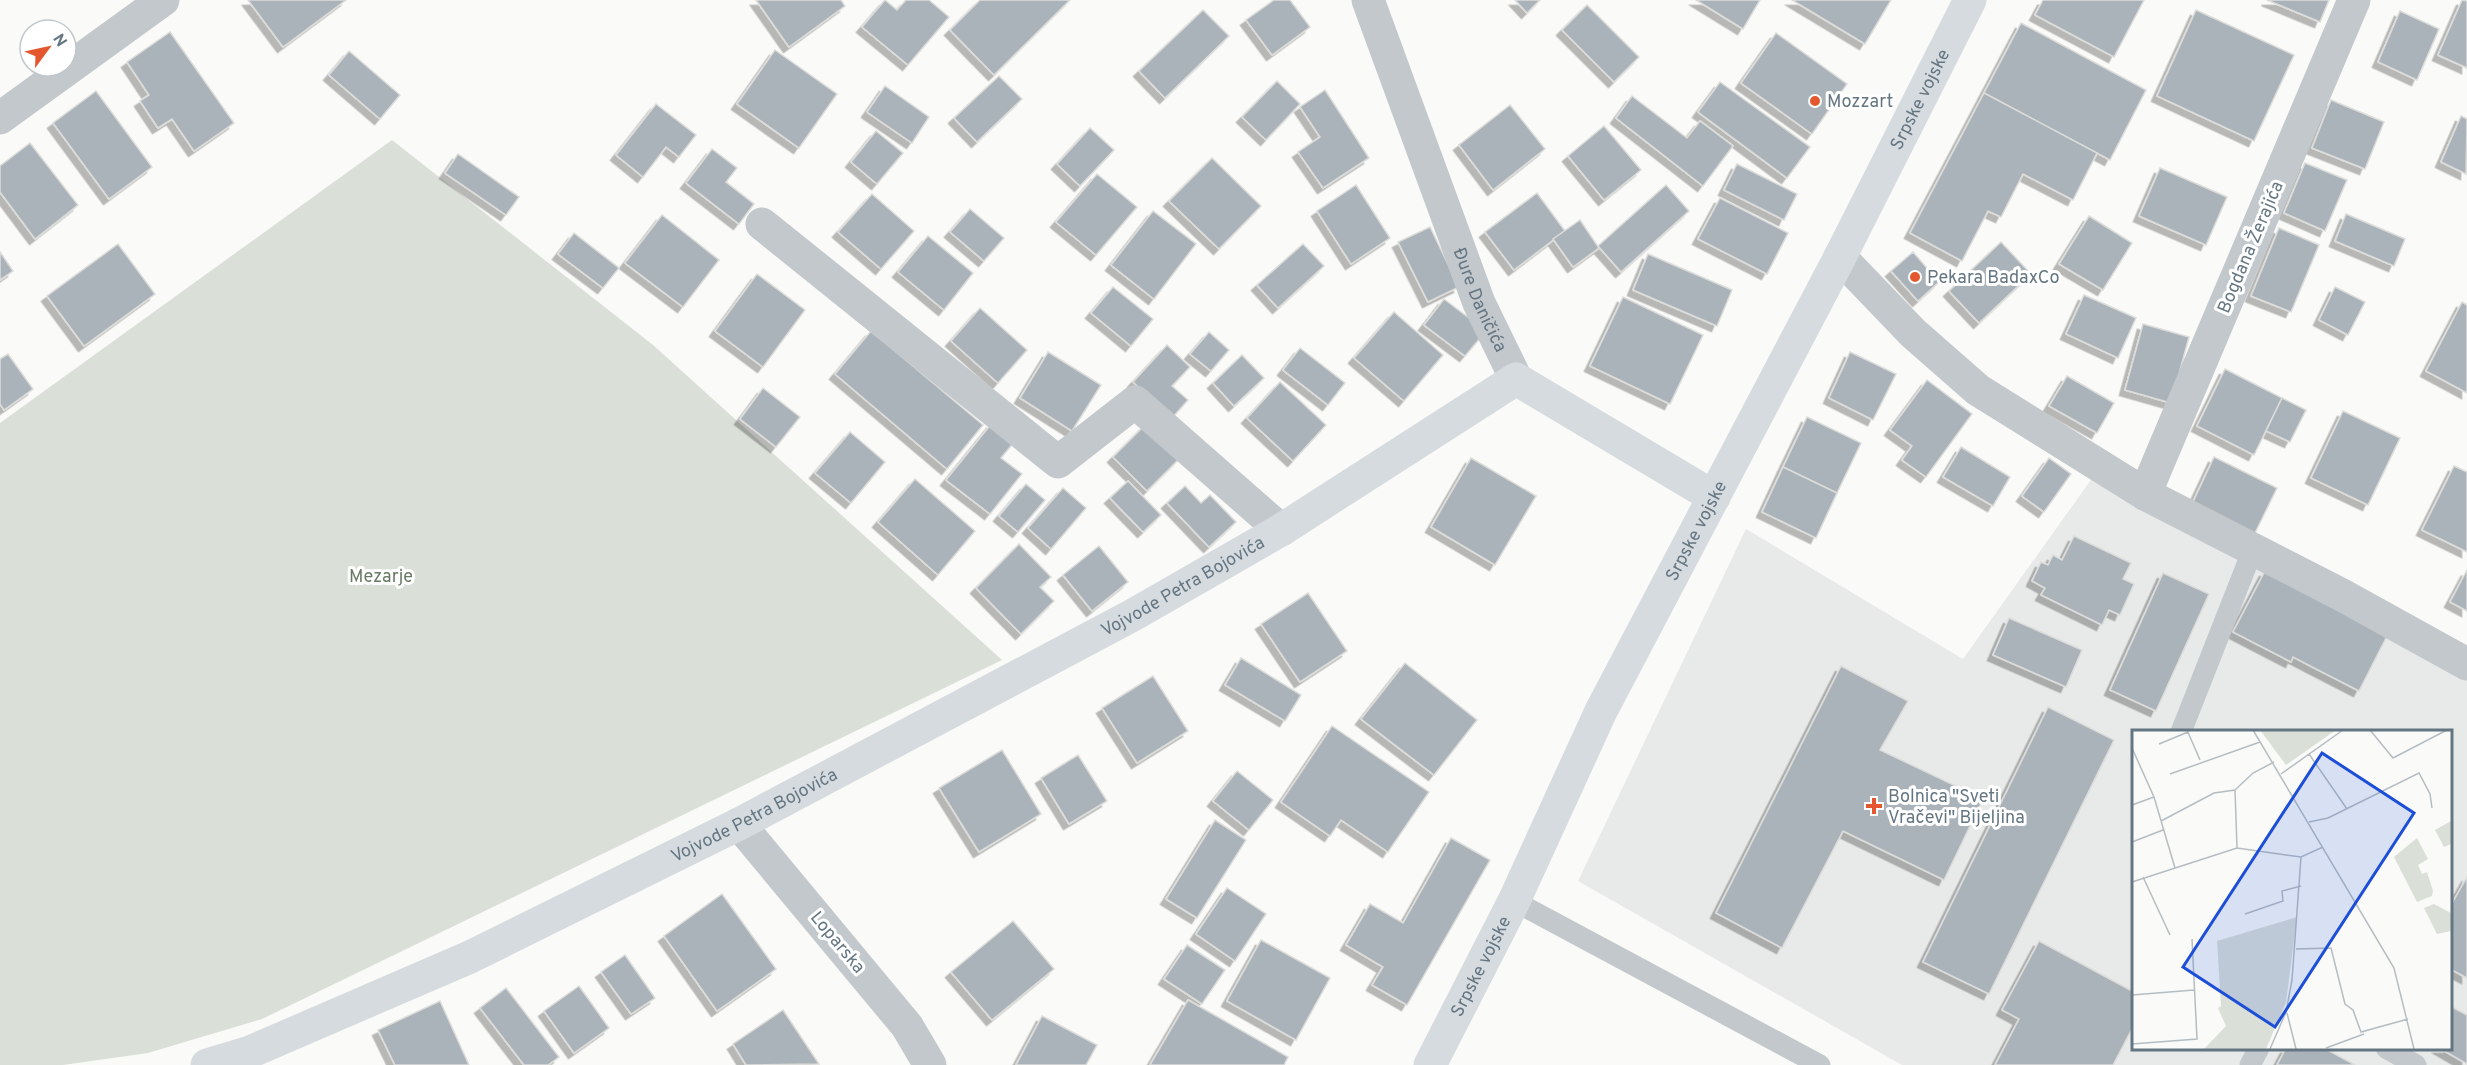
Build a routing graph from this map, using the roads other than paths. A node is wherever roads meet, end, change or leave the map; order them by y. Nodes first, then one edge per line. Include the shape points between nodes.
1 (163, 0) edge
2 (1368, 0) edge
3 (1970, 0) edge
4 (2354, 0) edge
5 (0, 118) edge
6 (762, 224) dead end
7 (1840, 257) junction
8 (1516, 379) junction
9 (2145, 494) junction
10 (1714, 497) junction
11 (1281, 530) junction
12 (2253, 549) junction
13 (2467, 664) edge
14 (2182, 730) edge
15 (740, 824) junction
16 (1514, 901) junction
17 (2258, 1050) edge
18 (2390, 1050) edge
19 (207, 1065) edge
20 (930, 1065) edge
21 (1430, 1065) edge
22 (1820, 1065) edge
23 (2250, 1065) edge
24 (2416, 1065) edge

1 - 5 street
2 - 8 street, Đure Daničića via 1479,303
3 - 7 street, Srpske vojske
4 - 9 street, Bogdana Žerajića
6 - 11 street, Vojvode Petra Bojovića via 1058,462 1135,402
7 - 9 street via 1913,333 1978,390
7 - 10 street, Srpske vojske
8 - 10 street
8 - 11 street, Vojvode Petra Bojovića
9 - 12 street
10 - 16 street, Srpske vojske via 1601,711
11 - 15 street, Vojvode Petra Bojovića via 1133,615
12 - 13 street
12 - 14 lane
15 - 19 street, Vojvode Petra Bojovića via 470,957 250,1052
15 - 20 street, Loparska via 907,1026
16 - 21 street, Srpske vojske
16 - 22 lane
17 - 23 lane
18 - 24 lane

